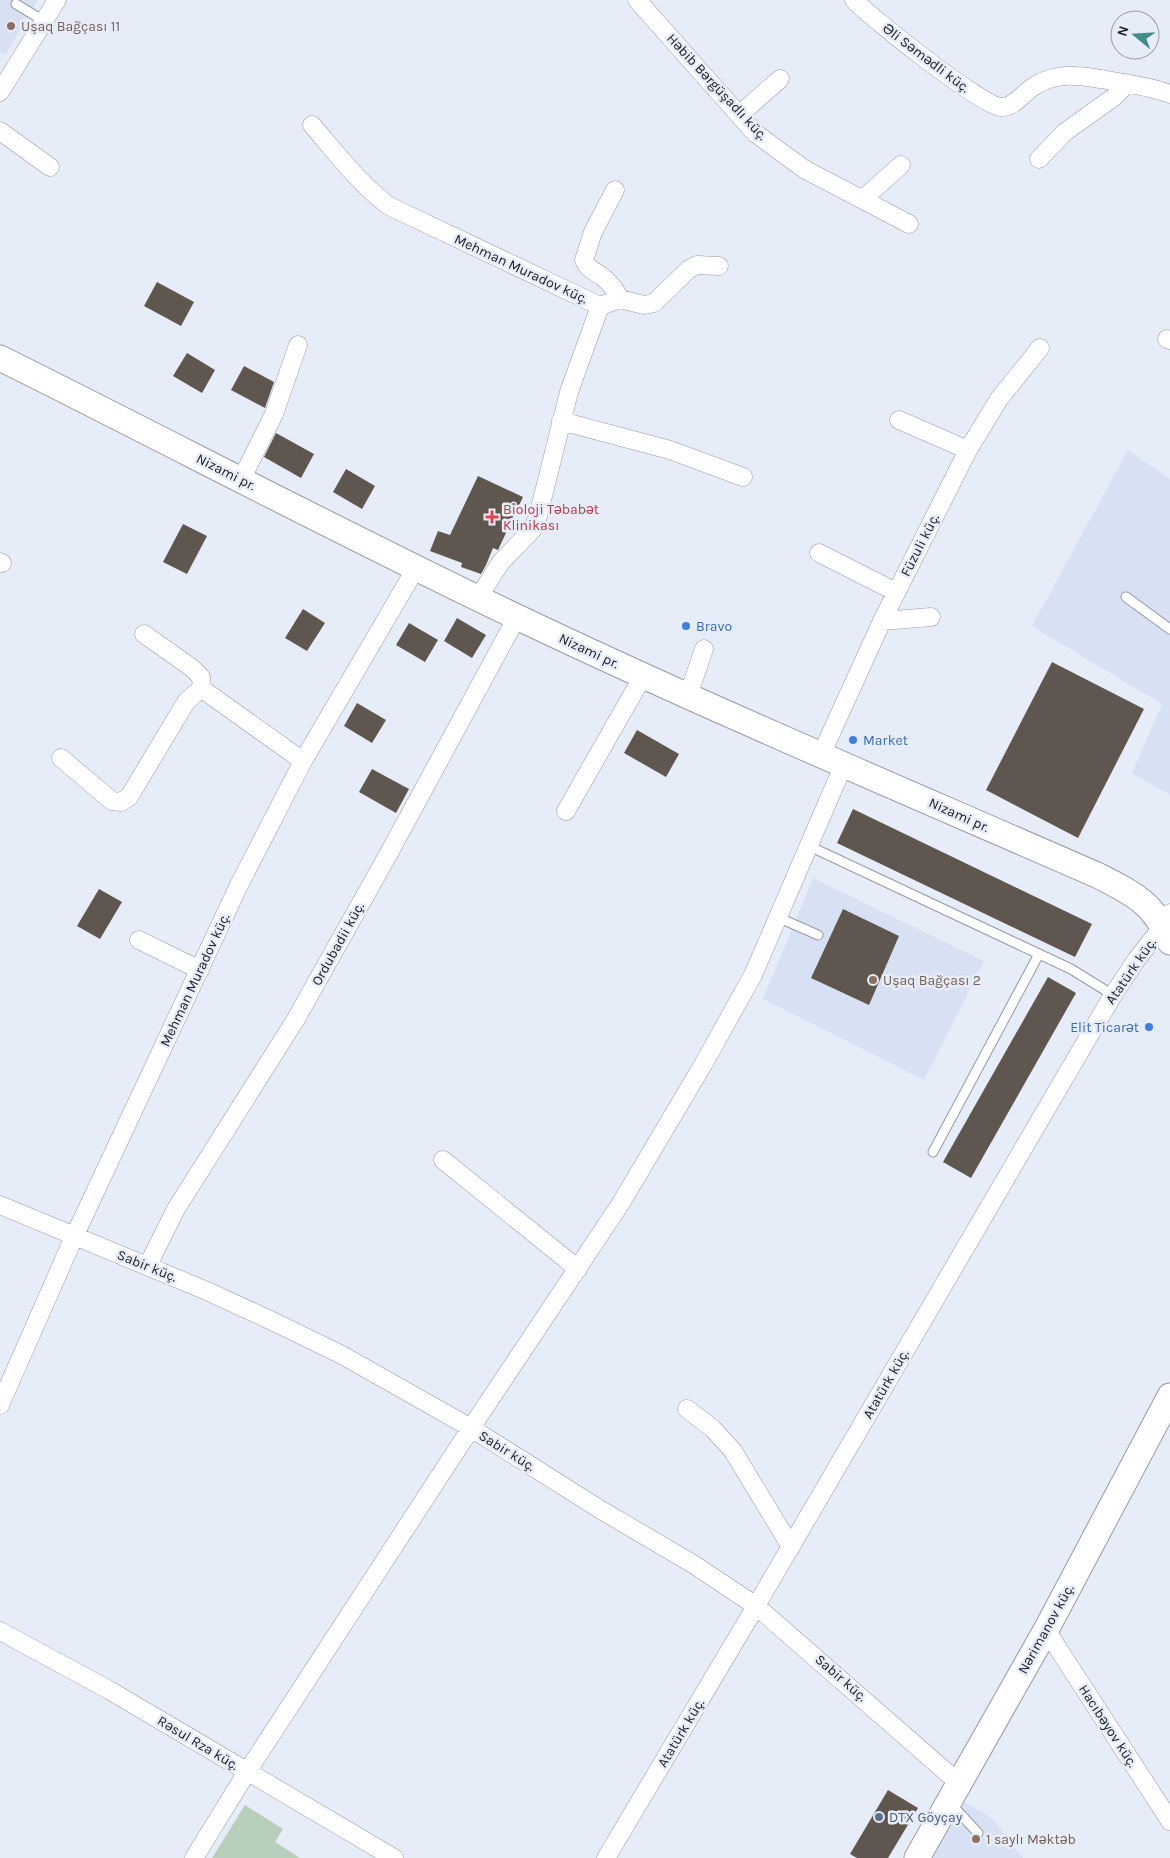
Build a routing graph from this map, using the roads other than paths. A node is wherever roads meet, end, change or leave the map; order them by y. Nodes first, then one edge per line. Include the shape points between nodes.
1 (56, 0) edge
2 (636, 0) edge
3 (854, 0) edge
4 (16, 4) dead end
5 (44, 21) junction
6 (780, 80) dead end
7 (1127, 84) junction
8 (0, 92) edge
9 (1170, 94) edge
10 (740, 115) junction
11 (312, 125) dead end
12 (0, 131) edge
13 (1039, 159) dead end
14 (902, 165) dead end
15 (50, 166) dead end
16 (615, 190) dead end
17 (863, 199) junction
18 (909, 224) dead end
19 (719, 266) dead end
20 (620, 300) junction
21 (600, 306) junction
22 (298, 345) dead end
23 (1040, 348) dead end
24 (2, 363) edge
25 (899, 420) dead end
26 (561, 421) junction
27 (968, 450) junction
28 (743, 477) dead end
29 (241, 480) junction
30 (819, 553) dead end
31 (416, 568) junction
32 (896, 592) junction
33 (1126, 597) dead end
34 (478, 598) junction
35 (517, 617) junction
36 (931, 617) dead end
37 (882, 621) junction
38 (1170, 629) edge
39 (144, 634) dead end
40 (704, 649) dead end
41 (643, 676) junction
42 (202, 690) junction
43 (688, 696) junction
44 (821, 755) junction
45 (61, 758) dead end
46 (303, 761) junction
47 (844, 764) junction
48 (566, 811) dead end
49 (809, 846) junction
50 (777, 918) junction
51 (1168, 927) edge
52 (818, 935) dead end
53 (139, 940) dead end
54 (1039, 954) junction
55 (200, 970) junction
56 (1113, 995) junction
57 (933, 1152) dead end
58 (442, 1160) dead end
59 (0, 1205) edge
60 (74, 1237) junction
61 (148, 1265) junction
62 (578, 1269) junction
63 (1170, 1396) edge
64 (0, 1406) edge
65 (687, 1409) dead end
66 (471, 1428) junction
67 (791, 1547) junction
68 (756, 1606) junction
69 (1046, 1630) junction
70 (0, 1631) edge
71 (247, 1772) junction
72 (955, 1793) junction
73 (1170, 1821) edge
74 (978, 1833) dead end
75 (194, 1858) edge
76 (394, 1858) edge
77 (606, 1858) edge
78 (917, 1858) edge

1 - 5 street
2 - 10 street, Həbib Bərgüşadlı küç.
3 - 7 street, Əli Səmədli küç. via 895,35 992,106 1010,106 1034,86 1051,78 1076,76
4 - 5 lane
5 - 8 street
6 - 10 street
7 - 9 street
7 - 13 street via 1065,132
10 - 17 street, Həbib Bərgüşadlı küç. via 755,133 804,169
11 - 21 street, Mehman Muradov küç. via 353,173 389,206
12 - 15 street
14 - 17 street
16 - 20 street via 593,232 584,260 587,267 614,288
17 - 18 street, Həbib Bərgüşadlı küç.
19 - 20 street via 697,265 689,269 654,303 644,305
20 - 21 street
21 - 26 street, Mehman Muradov küç. via 579,360
22 - 29 street via 274,414
23 - 27 street, Füzuli küç. via 999,399
24 - 29 street, Nizami pr.
25 - 27 street
26 - 28 street via 670,450
26 - 34 street, Mehman Muradov küç. via 533,529 501,562
27 - 32 street, Füzuli küç.
29 - 31 street, Nizami pr.
30 - 32 street
31 - 34 street, Nizami pr.
31 - 46 street, Mehman Muradov küç.
32 - 37 street, Füzuli küç.
33 - 38 lane
34 - 35 street, Nizami pr.
35 - 41 street, Nizami pr.
35 - 61 street, Ordubadii küç. via 296,1019 176,1209
36 - 37 street
37 - 44 street, Füzuli küç.
39 - 42 street via 192,668 201,677
40 - 43 street
41 - 43 street, Nizami pr.
41 - 48 street
42 - 45 street via 186,702 129,797 121,802 112,801
42 - 46 street
43 - 44 street, Nizami pr.
44 - 47 street, Nizami pr.
46 - 55 street, Mehman Muradov küç. via 239,885
47 - 49 street
47 - 51 street, Nizami pr. via 1099,876 1135,895
49 - 50 street
49 - 54 lane
50 - 52 lane
50 - 62 street via 752,975 718,1039
51 - 56 street, Atatürk küç. via 1137,959
53 - 55 street
54 - 56 lane
54 - 57 lane
55 - 60 street, Mehman Muradov küç.
56 - 67 street, Atatürk küç.
58 - 62 street
59 - 60 street, Sabir küç.
60 - 61 street, Sabir küç.
60 - 64 street, Mehman Muradov küç.
61 - 66 street, Sabir küç. via 342,1355
62 - 66 street
63 - 69 street, Nərimanov küç.
65 - 67 street via 712,1428 733,1451
66 - 68 street, Sabir küç.
66 - 71 street
67 - 68 street, Atatürk küç.
68 - 72 street, Sabir küç.
68 - 77 street, Atatürk küç.
69 - 72 street, Nərimanov küç.
69 - 73 street, Hacıbəyov küç.
70 - 71 street, Rəsul Rza küç.
71 - 75 street
71 - 76 street, Rəsul Rza küç.
72 - 74 lane
72 - 78 street, Nərimanov küç.

